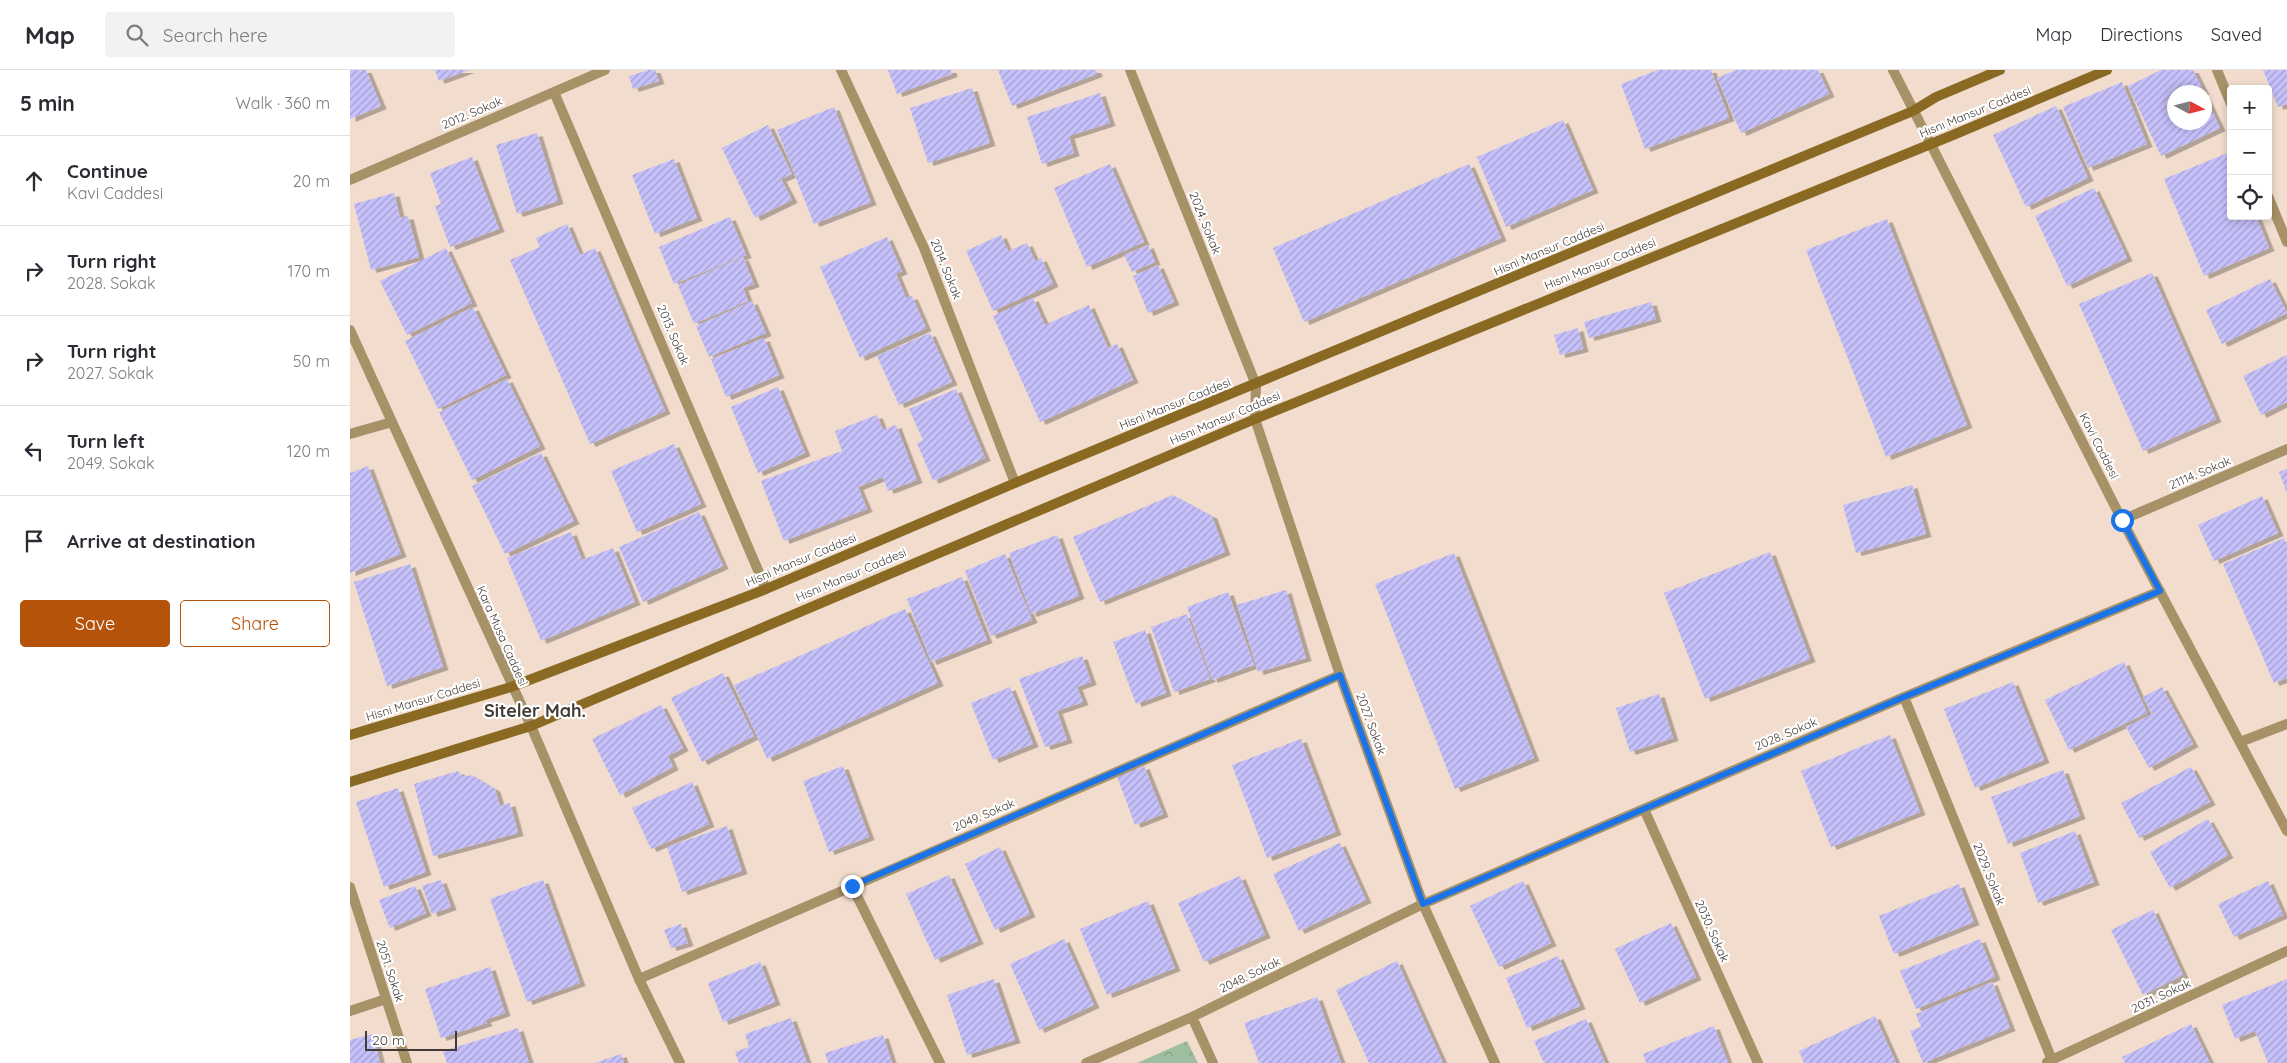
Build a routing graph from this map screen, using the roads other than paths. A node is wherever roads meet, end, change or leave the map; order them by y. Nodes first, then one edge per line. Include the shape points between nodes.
1 (605, 70) edge
2 (841, 70) edge
3 (1130, 70) edge
4 (1893, 70) edge
5 (2000, 70) edge
6 (2107, 70) edge
7 (2217, 70) edge
8 (554, 92) junction
9 (2227, 94) edge
10 (1913, 111) junction
11 (1930, 143) junction
12 (350, 180) edge
13 (2272, 206) edge
14 (2287, 242) edge
15 (350, 330) edge
16 (1256, 384) junction
17 (1255, 419) junction
18 (392, 422) junction
19 (350, 434) edge
20 (2287, 449) edge
21 (1015, 483) junction
22 (2122, 520) junction
23 (766, 588) junction
24 (2160, 591) junction
25 (1340, 675) junction
26 (511, 687) junction
27 (1904, 697) junction
28 (2287, 724) edge
29 (531, 726) junction
30 (350, 735) edge
31 (2240, 742) junction
32 (350, 782) edge
33 (1644, 809) junction
34 (2287, 832) edge
35 (852, 886) junction
36 (350, 887) edge
37 (1423, 904) junction
38 (2287, 952) edge
39 (639, 979) junction
40 (386, 999) junction
41 (350, 1011) edge
42 (1192, 1017) junction
43 (2069, 1058) edge
44 (2049, 1062) edge
45 (407, 1063) edge
46 (680, 1063) edge
47 (940, 1063) edge
48 (1086, 1063) edge
49 (1213, 1063) edge
50 (1494, 1063) edge
51 (1758, 1063) edge

1 - 8 street, 2012. Sokak
2 - 21 street, 2014. Sokak via 924,248
3 - 16 street, 2024. Sokak
4 - 10 street, Kavi Caddesi
5 - 10 main road, Hisni Mansur Caddesi via 1936,97
6 - 11 main road, Hısnı Mansur Caddesi
7 - 9 street
8 - 12 street, 2012. Sokak
8 - 23 street, 2013. Sokak
10 - 11 street, Kavi Caddesi
10 - 16 main road, Hisni Mansur Caddesi
11 - 17 main road, Hısnı Mansur Caddesi
11 - 22 street, Kavi Caddesi
13 - 14 street
15 - 18 street, Kara Musa Caddesi
16 - 17 street, 2027. Sokak
16 - 21 main road, Hisni Mansur Caddesi
17 - 25 street, 2027. Sokak
17 - 29 main road, Hısnı Mansur Caddesi
18 - 19 street
18 - 26 street, Kara Musa Caddesi
20 - 22 street, 21114. Sokak
21 - 23 main road, Hisni Mansur Caddesi
22 - 24 street, Kavi Caddesi
23 - 26 main road, Hisni Mansur Caddesi
24 - 27 street, 2028. Sokak
24 - 31 street, Kavi Caddesi
25 - 35 street, 2049. Sokak
25 - 37 street, 2027. Sokak
26 - 29 street, Kara Musa Caddesi
26 - 30 main road, Hisni Mansur Caddesi
27 - 33 street, 2028. Sokak
27 - 44 street, 2029. Sokak
28 - 31 street
29 - 32 main road, Hısnı Mansur Caddesi
29 - 39 street, Kara Musa Caddesi
31 - 34 street, Kavi Caddesi
33 - 37 street, 2028. Sokak
33 - 51 street, 2030. Sokak
35 - 39 street, 2049. Sokak
35 - 47 street
36 - 40 street, 2051. Sokak
37 - 42 street, 2048. Sokak
37 - 50 street, 2027. Sokak
38 - 43 street, 2031. Sokak
39 - 46 street, Kara Musa Caddesi
40 - 41 street
40 - 45 street, 2051. Sokak
42 - 48 street, 2048. Sokak
42 - 49 street
43 - 44 street, 2031. Sokak

